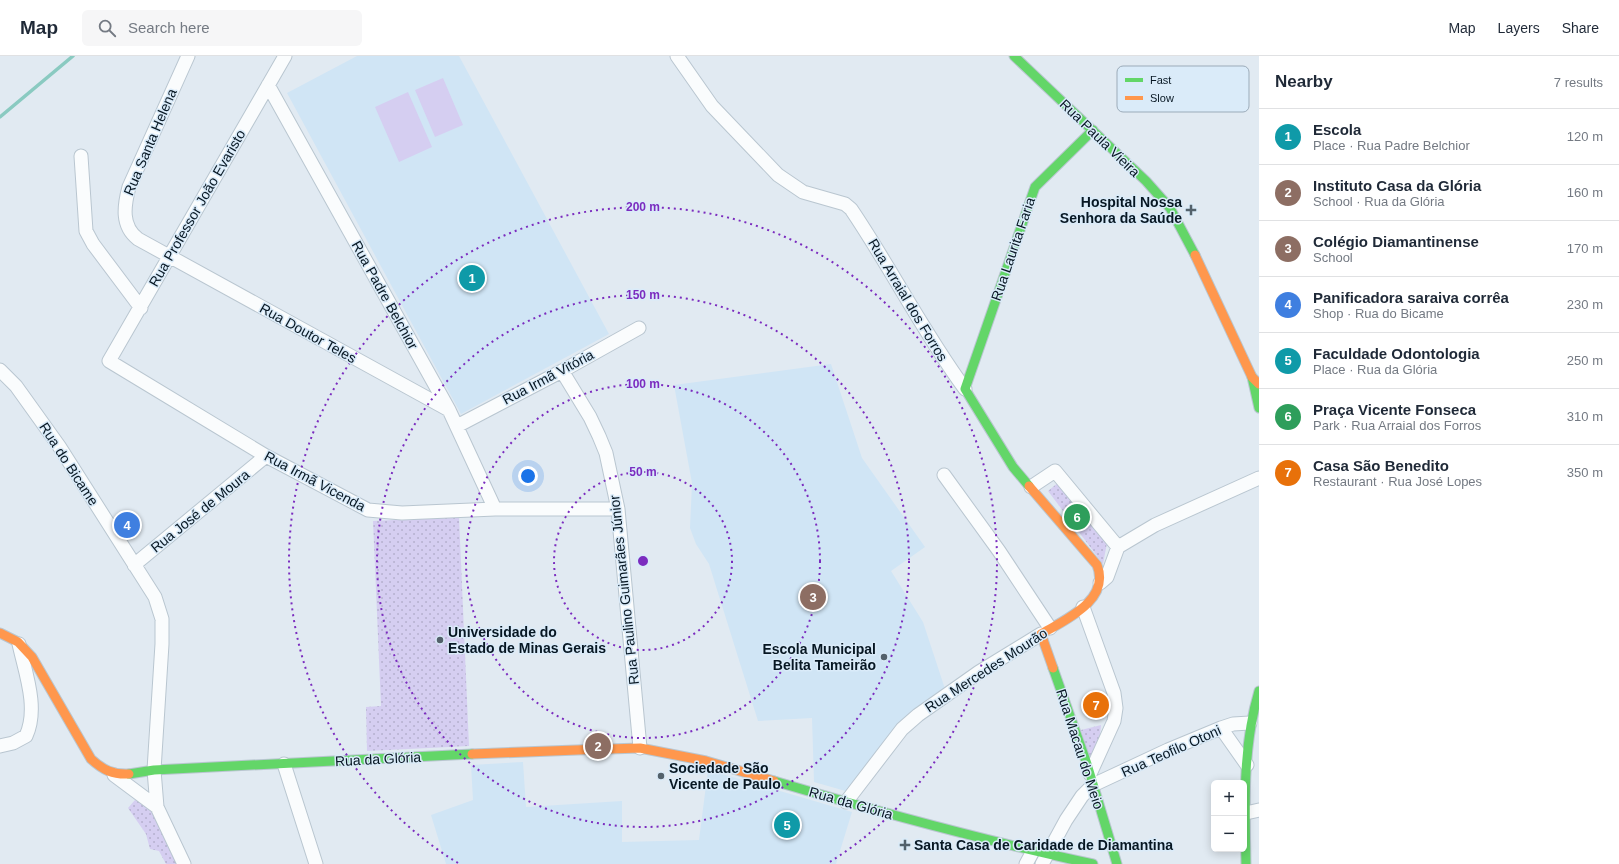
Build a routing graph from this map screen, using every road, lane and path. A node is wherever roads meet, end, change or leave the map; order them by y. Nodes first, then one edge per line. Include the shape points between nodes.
1 (188, 56) edge
2 (285, 56) edge
3 (678, 56) edge
4 (1014, 56) edge
5 (268, 84) junction
6 (1093, 130) junction
7 (82, 156) dead end
8 (169, 256) junction
9 (141, 308) junction
10 (639, 328) dead end
11 (109, 361) joint
12 (0, 370) edge
13 (562, 371) junction
14 (1252, 377) junction
15 (1259, 384) edge
16 (964, 389) junction
17 (1259, 408) edge
18 (449, 410) junction
19 (457, 426) junction
20 (266, 456) junction
21 (944, 475) dead end
22 (1259, 478) edge
23 (1031, 487) junction
24 (495, 509) junction
25 (618, 509) junction
26 (1118, 547) junction
27 (134, 565) junction
28 (1100, 583) junction
29 (1083, 607) junction
30 (1046, 631) junction
31 (0, 633) edge
32 (18, 642) junction
33 (1259, 691) edge
34 (1250, 723) junction
35 (1220, 728) junction
36 (0, 746) edge
37 (640, 748) junction
38 (284, 764) junction
39 (1248, 766) junction
40 (154, 770) junction
41 (114, 776) junction
42 (1092, 780) junction
43 (1247, 790) edge
44 (846, 802) junction
45 (157, 807) junction
46 (1259, 810) edge
47 (1247, 813) edge
48 (1246, 816) edge
49 (1033, 851) junction
50 (1045, 859) edge
51 (184, 864) edge
52 (316, 864) edge
53 (1026, 864) edge
54 (1093, 864) edge
55 (1118, 864) edge
56 (1246, 864) edge

1 - 8 street, Rua Santa Helena via 132,178 125,202 126,220 132,234 138,240
2 - 5 street, Rua Professor João Evaristo
3 - 16 street, Rua Arraial dos Forros via 712,106 778,175 803,192 840,202 851,209 898,281 941,357
4 - 6 main road, Rua Paula Vieira
5 - 8 street, Rua Professor João Evaristo
5 - 18 street, Rua Padre Belchior
6 - 14 main road, Rua Paula Vieira via 1170,208 1186,236
6 - 16 main road, Rua Laurita Faria via 1035,187
7 - 9 street via 86,231
8 - 9 street, Rua Professor João Evaristo
8 - 18 street, Rua Doutor Teles
9 - 11 street, Rua Professor João Evaristo
10 - 13 street, Rua Irmã Vitória
11 - 20 street, Rua Irmã Vicenda
12 - 27 street, Rua do Bicame via 16,386 59,446
13 - 19 street, Rua Irmã Vitória
13 - 25 street, Rua Paulino Guimarães Júnior via 600,436
14 - 15 main road, Rua Paula Vieira
14 - 17 main road, Rua Paula Vieira
16 - 23 main road, Rua Arraial dos Forros via 1013,467
18 - 19 street, Rua Padre Belchior
19 - 24 street, Rua Padre Belchior
20 - 24 street, Rua Irmã Vicenda via 368,510 402,514
20 - 27 street, Rua José de Moura
21 - 30 street via 999,551
22 - 26 street via 1155,525
23 - 26 street via 1055,472
23 - 28 main road, Rua Arraial dos Forros via 1097,565
24 - 25 street, Rua Irmã Vicenda
25 - 37 street, Rua Paulino Guimarães Júnior
26 - 28 street via 1107,577
27 - 40 street, Rua do Bicame via 155,597 162,619
28 - 29 main road, Rua Mercedes Mourão via 1095,594
29 - 30 main road, Rua Mercedes Mourão
29 - 42 street via 1114,694 1116,708 1114,721
30 - 42 main road, Rua Macau do Meio
30 - 44 street, Rua Mercedes Mourão via 979,672 918,715 902,729
31 - 32 main road
32 - 36 street via 31,701 31,720 26,736
32 - 41 main road via 32,657 91,759 97,766
33 - 34 main road
34 - 35 street, Rua Teofilo Otoni
34 - 39 main road
35 - 39 street
35 - 42 street, Rua Teofilo Otoni
37 - 38 main road, Rua da Glória
37 - 44 main road, Rua da Glória via 706,761
38 - 40 main road, Rua da Glória
38 - 52 street
39 - 43 main road
40 - 41 main road, Rua da Glória
40 - 45 street, Rua do Bicame
41 - 45 street
42 - 50 street
42 - 55 main road, Rua Macau do Meio
44 - 49 main road, Rua da Glória
45 - 51 street
46 - 47 street
48 - 56 main road
49 - 50 main road, Rua da Glória
49 - 53 street
50 - 54 main road, Rua da Glória

